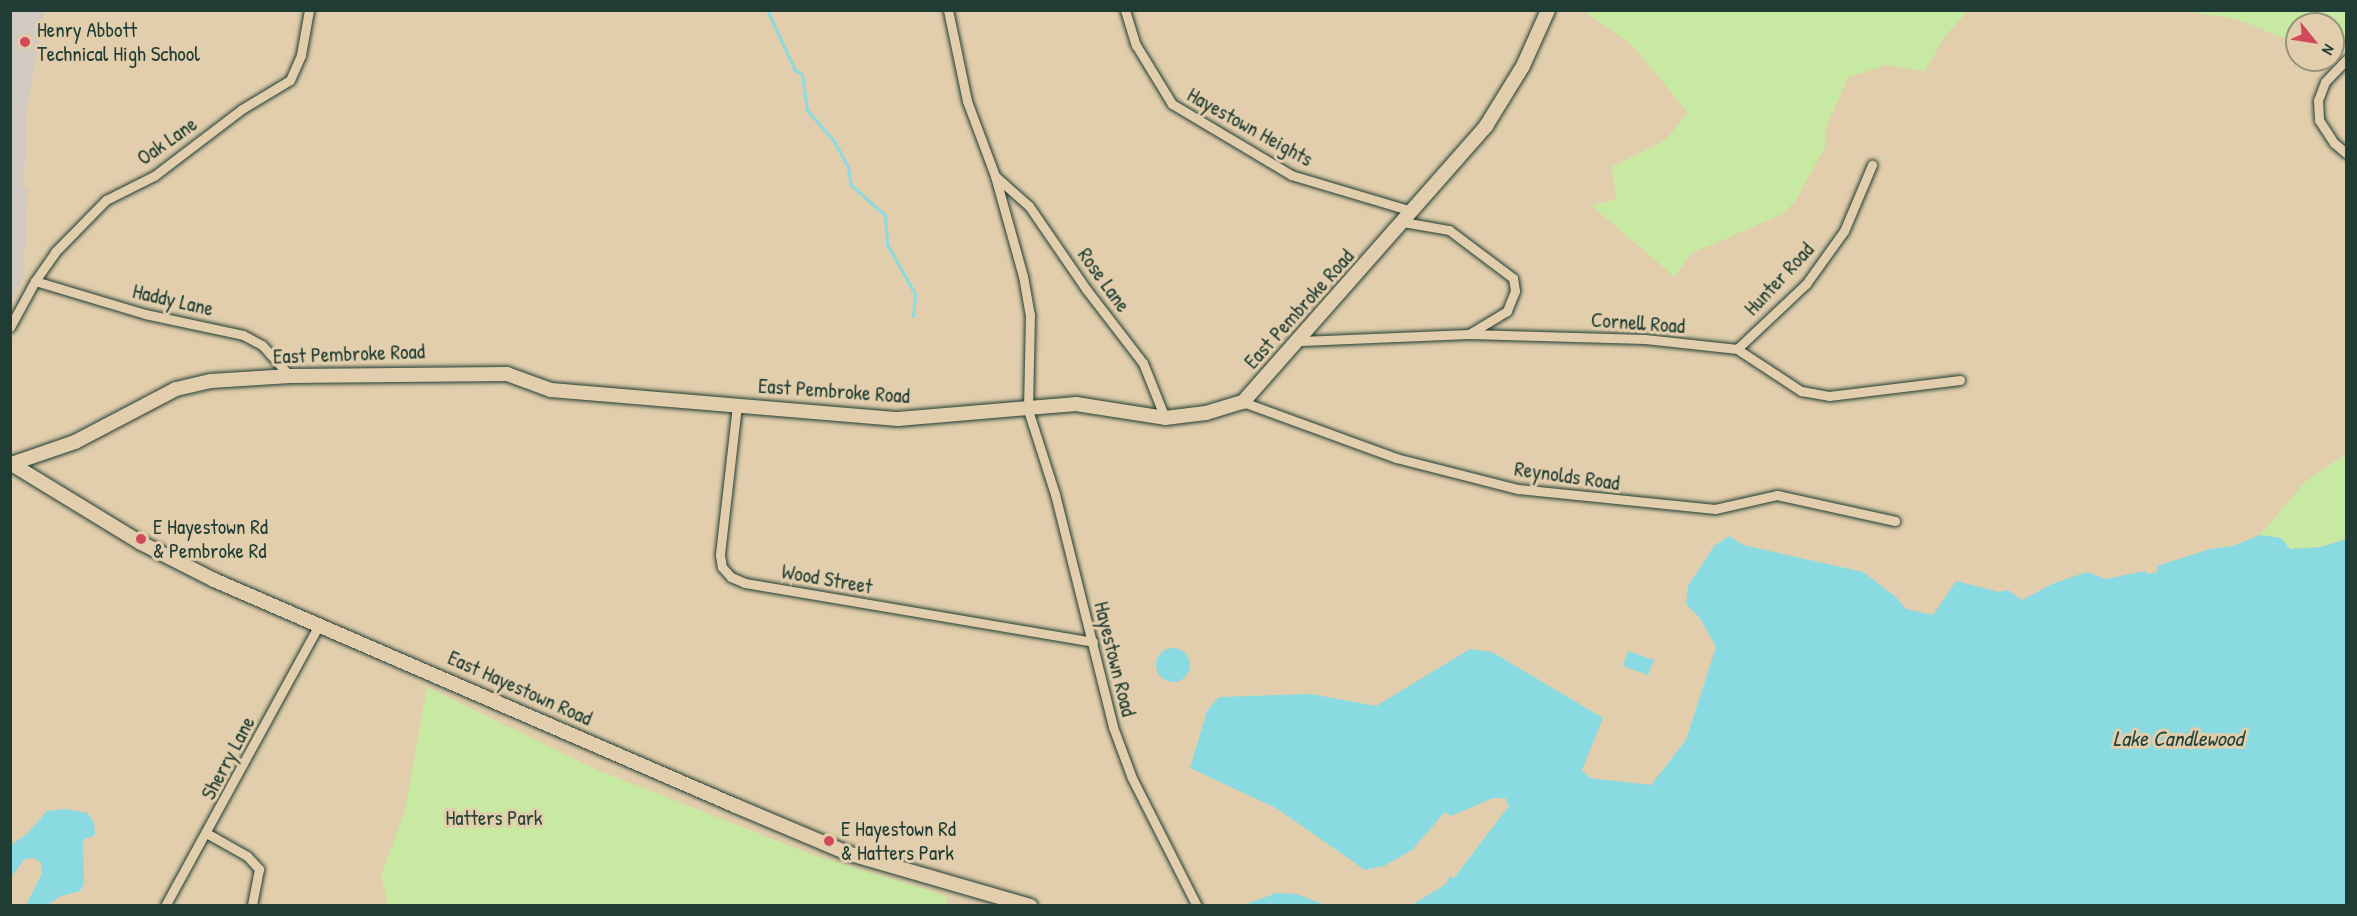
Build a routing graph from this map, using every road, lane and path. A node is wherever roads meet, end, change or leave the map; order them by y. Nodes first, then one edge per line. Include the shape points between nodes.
1 (309, 10) edge
2 (948, 10) edge
3 (1125, 10) edge
4 (1548, 10) edge
5 (2346, 60) edge
6 (2346, 153) edge
7 (1872, 165) dead end
8 (995, 176) junction
9 (1407, 217) junction
10 (34, 281) junction
11 (10, 327) edge
12 (1469, 334) junction
13 (1301, 341) junction
14 (1737, 349) junction
15 (290, 376) junction
16 (1960, 380) dead end
17 (1243, 402) junction
18 (737, 405) junction
19 (1028, 410) junction
20 (1165, 418) junction
21 (11, 463) edge
22 (1895, 521) dead end
23 (320, 625) junction
24 (1093, 642) junction
25 (208, 834) junction
26 (165, 906) edge
27 (252, 906) edge
28 (1031, 906) edge
29 (1197, 906) edge

1 - 10 street, Oak Lane via 301,55 290,80 242,109 154,176 106,200 73,232
2 - 8 street, Rose Lane via 967,101
3 - 9 street, Hayestown Heights via 1136,45 1172,104 1291,175
4 - 9 street, East Pembroke Road via 1523,66 1486,126
5 - 6 street via 2325,82 2318,100 2319,120
7 - 14 street, Hunter Road via 1844,231 1806,284
8 - 19 street, Rose Lane via 1030,314
8 - 20 street, Rose Lane via 1029,206 1143,363
9 - 12 street, Hayestown Heights via 1449,230 1513,278 1515,291 1507,311
9 - 13 street, East Pembroke Road
10 - 11 street, Oak Lane
10 - 15 street, Haddy Lane via 145,314 243,334 262,345
12 - 13 street, Cornell Road
12 - 14 street, Cornell Road via 1645,339
13 - 17 street, East Pembroke Road
14 - 16 street, Cornell Road via 1801,391 1829,396
15 - 18 street, East Pembroke Road via 507,374 551,390
15 - 21 street, East Pembroke Road via 211,381 176,389 75,442
17 - 20 street, East Pembroke Road via 1206,413
17 - 22 street, Reynolds Road via 1396,458 1518,489 1715,509 1778,495
18 - 19 street, East Pembroke Road via 898,419
18 - 24 street, Wood Street via 720,555 722,567 731,578
19 - 20 street, East Pembroke Road via 1076,404
19 - 24 street, Hayestown Road via 1053,488
21 - 23 street, East Hayestown Road via 159,553
23 - 25 street, Sherry Lane
23 - 28 street, East Hayestown Road via 847,854
24 - 29 street, Hayestown Road via 1113,727 1132,778
25 - 26 street, Sherry Lane
25 - 27 street via 247,856 259,869

